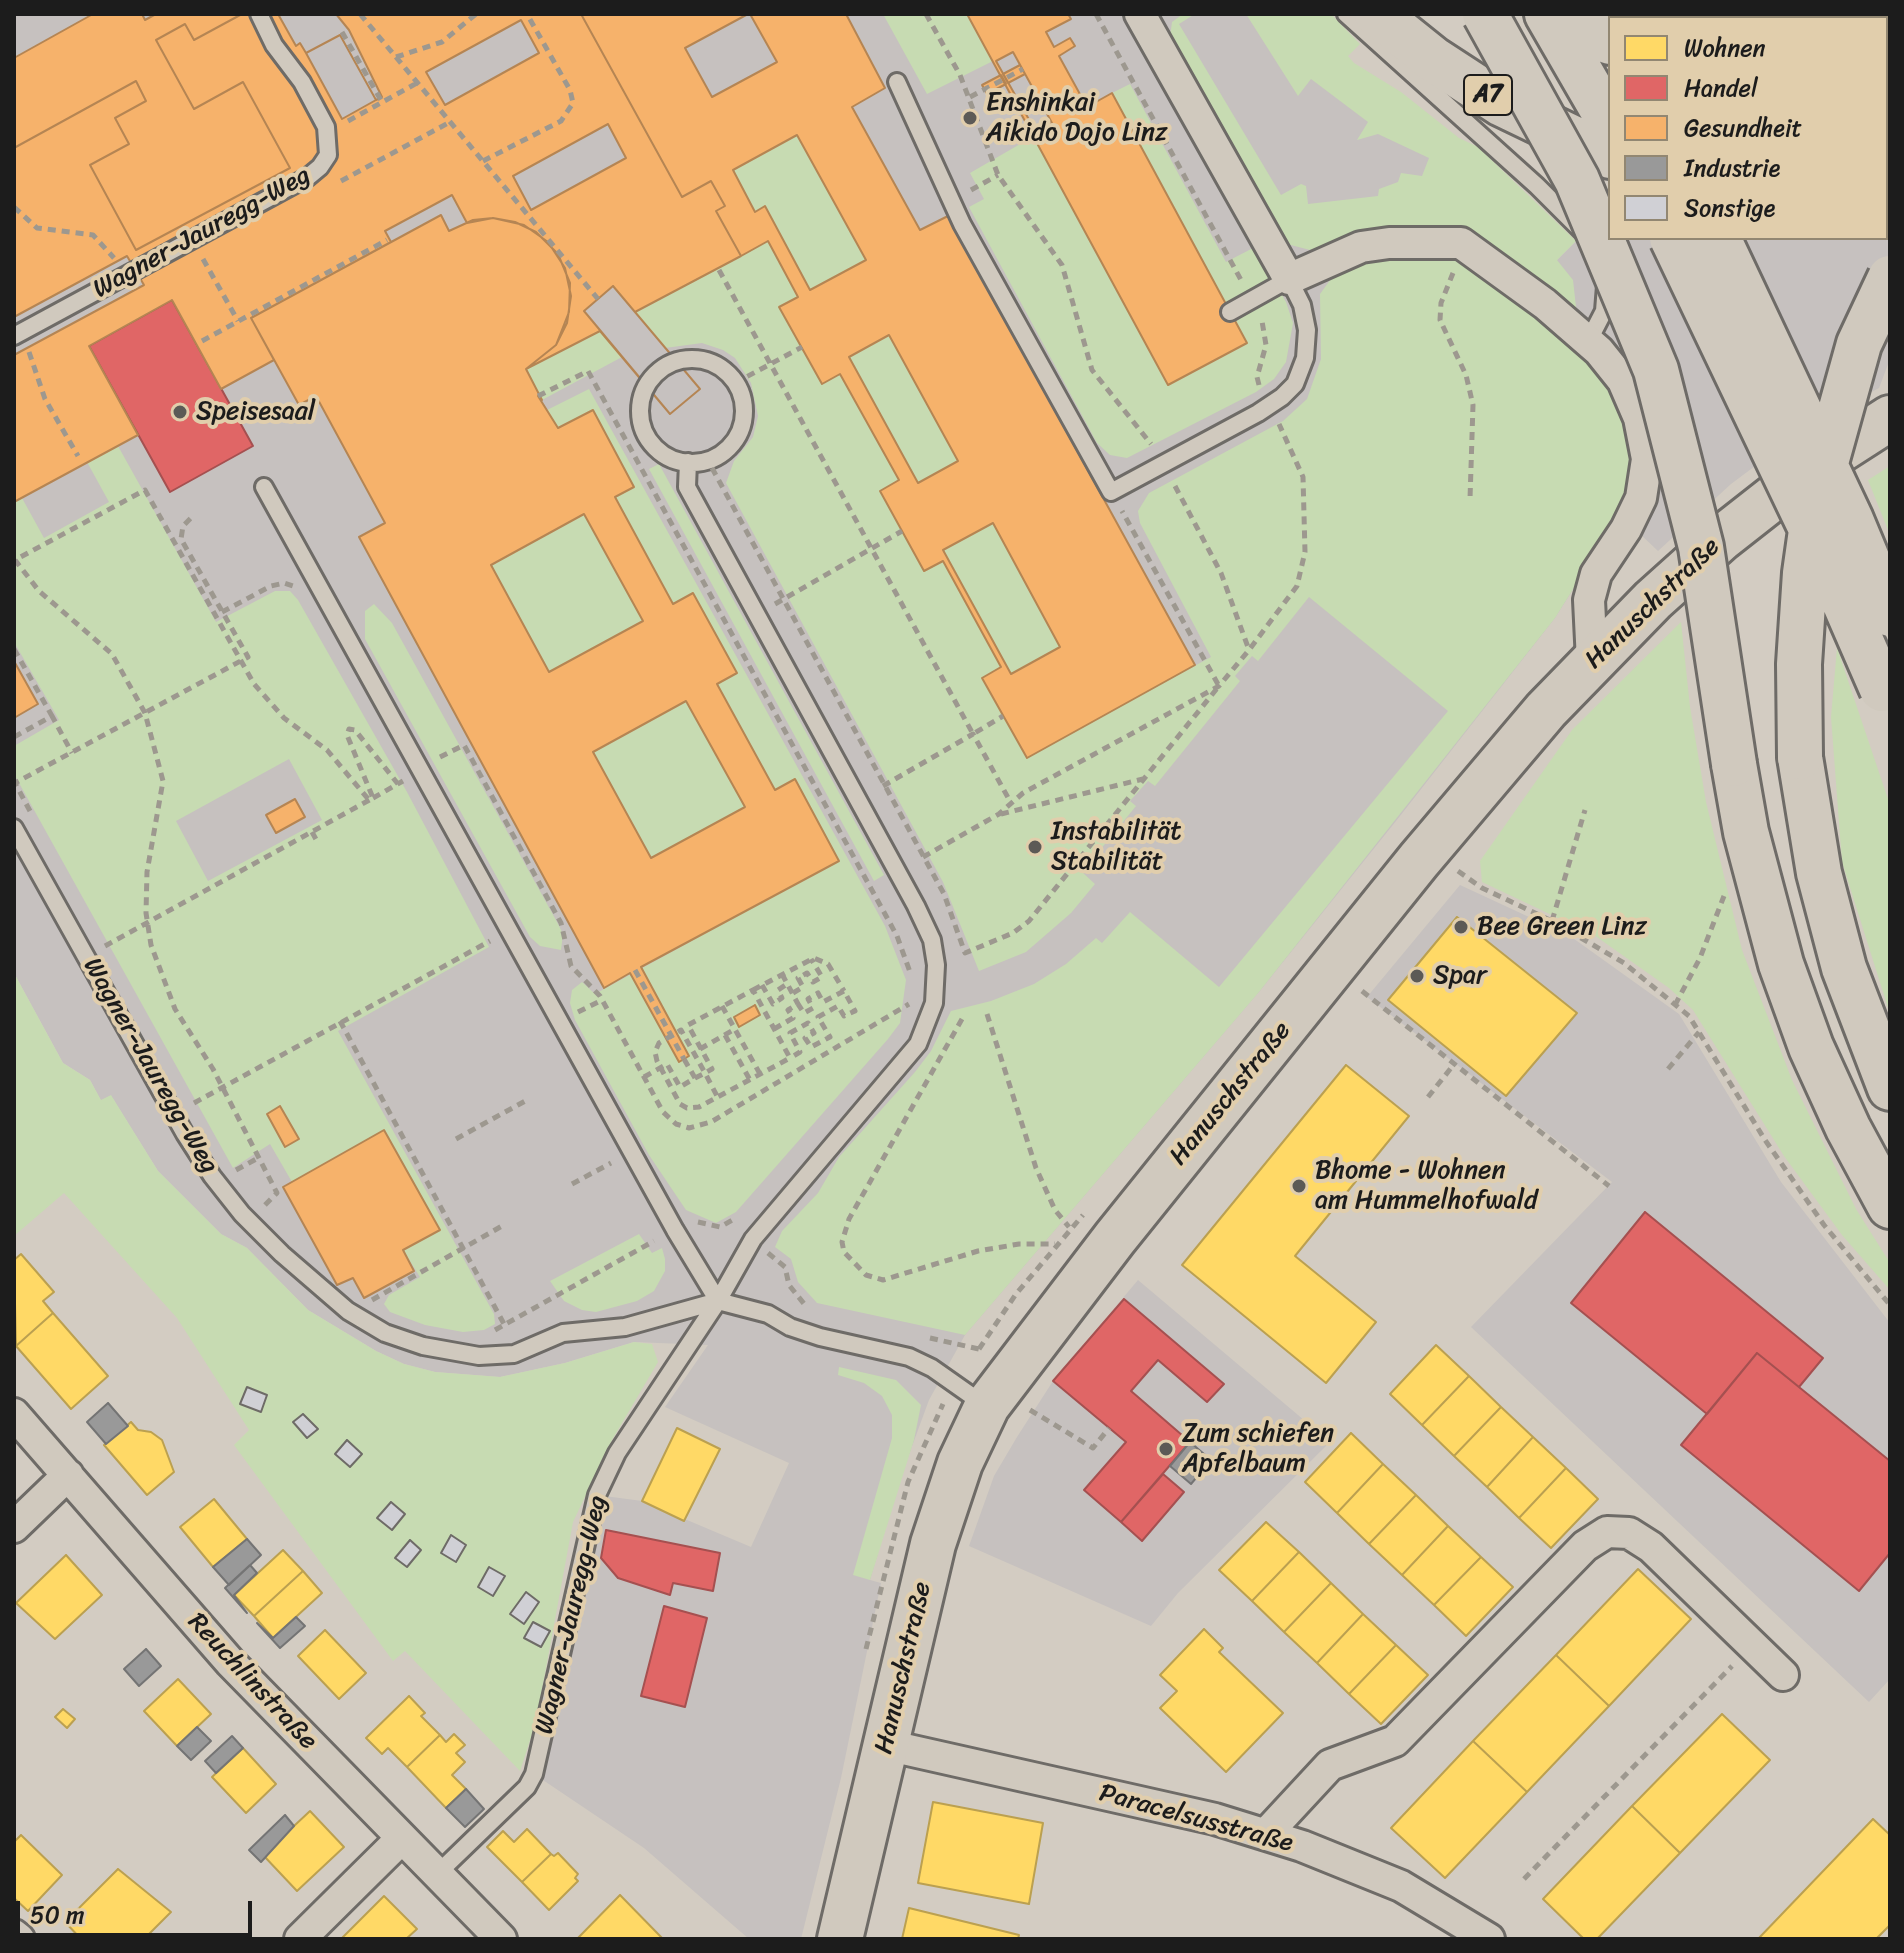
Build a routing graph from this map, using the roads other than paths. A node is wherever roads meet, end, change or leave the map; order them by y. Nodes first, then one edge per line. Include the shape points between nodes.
1 (259, 14) edge
2 (1140, 14) edge
3 (1346, 14) edge
4 (1377, 14) edge
5 (1485, 14) edge
6 (1565, 18) edge
7 (1608, 41) edge
8 (897, 82) dead end
9 (1608, 118) edge
10 (1608, 155) edge
11 (1673, 240) edge
12 (1719, 240) edge
13 (1890, 278) edge
14 (1289, 279) junction
15 (1230, 312) dead end
16 (14, 336) edge
17 (1588, 342) junction
18 (1890, 418) edge
19 (688, 462) junction
20 (264, 487) dead end
21 (1890, 614) edge
22 (1592, 661) junction
23 (1886, 700) edge
24 (14, 828) edge
25 (1890, 1088) edge
26 (1890, 1206) edge
27 (718, 1301) junction
28 (1003, 1405) junction
29 (14, 1414) edge
30 (68, 1475) junction
31 (14, 1527) edge
32 (1783, 1675) dead end
33 (886, 1745) junction
34 (1266, 1834) junction
35 (402, 1838) junction
36 (437, 1874) junction
37 (14, 1935) edge
38 (19, 1939) edge
39 (300, 1939) edge
40 (501, 1939) edge
41 (840, 1939) edge
42 (1489, 1939) edge

1 - 16 lane, Wagner-Jauregg-Weg via 328,133 328,155 308,177
2 - 14 street
3 - 17 lane via 1537,186 1593,246 1607,294
4 - 10 main road, A7 via 1502,104
5 - 26 main road, bridge via 1577,180 1656,370 1701,547 1746,832 1781,964 1823,1074
6 - 7 main road
6 - 9 main road
8 - 14 lane via 956,212 1111,492 1258,413 1295,384 1305,358 1307,330
11 - 23 main road, bridge via 1825,558
12 - 21 main road, bridge
13 - 25 main road, bridge via 1859,344 1815,502 1799,664 1800,757 1819,873 1837,941
14 - 15 lane
14 - 17 street via 1361,247 1461,243
17 - 22 street via 1623,381 1639,418 1647,459 1641,498 1596,574 1589,600
18 - 22 main road, Hanuschstraße via 1806,472 1722,538
19 - 19 lane via 708,460 731,445 744,412 735,383 720,367 690,359 661,369 650,380 640,410 651,442 664,454
19 - 27 lane via 687,487 932,940 936,965 934,1003 918,1044 753,1239
20 - 27 lane
22 - 28 main road, Hanuschstraße via 1497,764 1065,1301
24 - 27 lane, Wagner-Jauregg-Weg via 212,1176 282,1254 348,1311 385,1333 479,1356 514,1354 563,1333 625,1327
27 - 28 lane via 768,1314 820,1337 909,1357
27 - 36 lane, Wagner-Jauregg-Weg via 617,1453 597,1495 534,1774 527,1787
28 - 33 main road, Hanuschstraße via 946,1502
29 - 30 street, Reuchlinstraße
30 - 31 street
30 - 35 street, Reuchlinstraße via 230,1662
32 - 34 street via 1651,1547 1629,1533 1607,1532 1585,1546 1395,1741 1330,1765
33 - 34 street, Paracelsusstraße
33 - 41 main road, Hanuschstraße
34 - 42 street, Paracelsusstraße via 1401,1886
35 - 36 street, Reuchlinstraße
35 - 39 street
36 - 40 street, Reuchlinstraße
37 - 38 street

